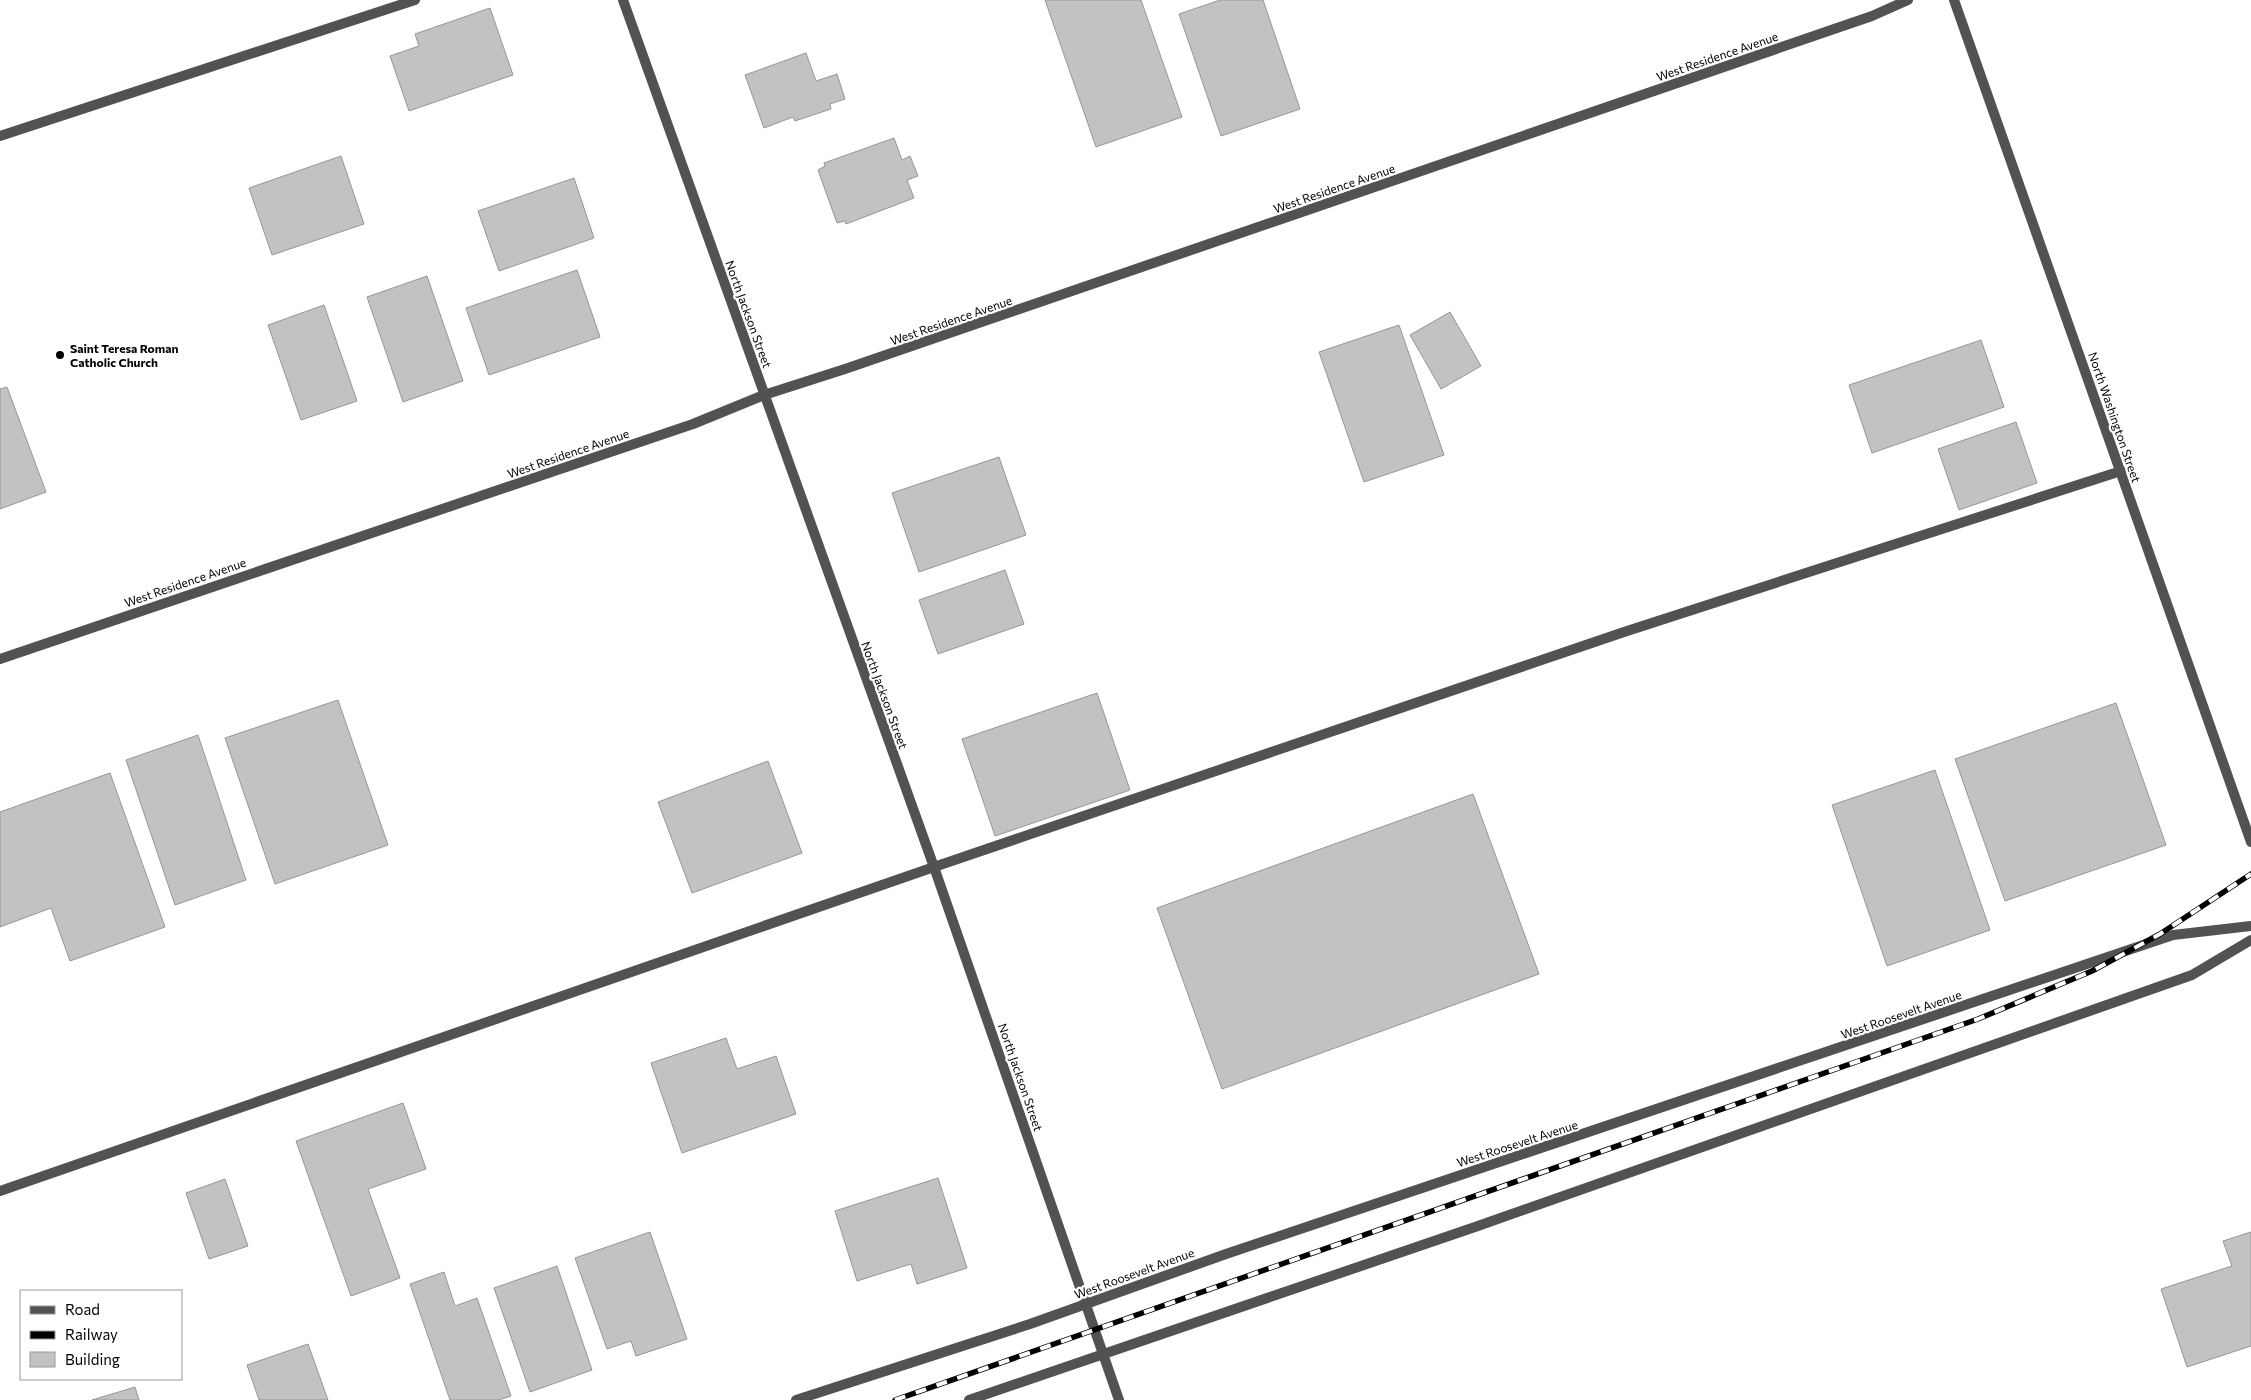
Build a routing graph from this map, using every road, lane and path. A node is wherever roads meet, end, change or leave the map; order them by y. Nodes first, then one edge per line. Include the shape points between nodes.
1 (415, 0) edge
2 (623, 0) edge
3 (1908, 0) edge
4 (1954, 0) edge
5 (0, 136) edge
6 (764, 395) junction
7 (2120, 471) junction
8 (0, 659) edge
9 (2251, 842) edge
10 (934, 867) junction
11 (2251, 926) edge
12 (2251, 940) edge
13 (0, 1190) edge
14 (1086, 1303) junction
15 (1103, 1354) junction
16 (796, 1400) edge
17 (969, 1400) edge
18 (1119, 1400) edge

1 - 5 street
2 - 6 street, North Jackson Street
3 - 6 street, West Residence Avenue via 1863,19
4 - 7 street, North Washington Street
6 - 8 street, West Residence Avenue via 693,424
6 - 10 street, North Jackson Street
7 - 9 street, North Washington Street
7 - 10 street via 1615,635
10 - 13 street
10 - 14 street, North Jackson Street
11 - 14 street, West Roosevelt Avenue via 2173,936
12 - 15 street via 2192,975
14 - 15 street, North Jackson Street
14 - 16 street, West Roosevelt Avenue
15 - 17 street
15 - 18 street, North Jackson Street

